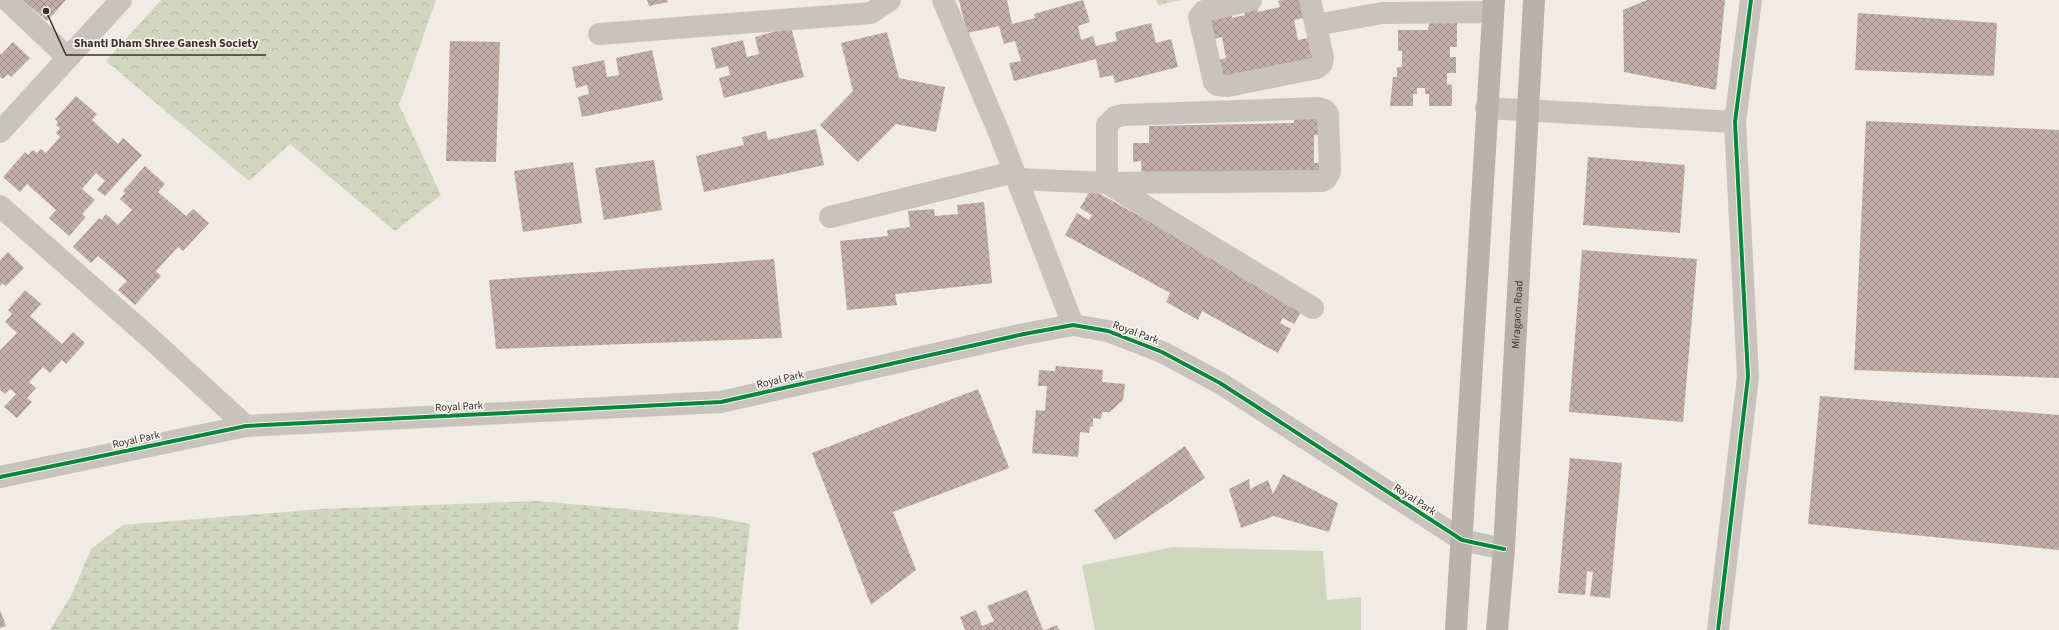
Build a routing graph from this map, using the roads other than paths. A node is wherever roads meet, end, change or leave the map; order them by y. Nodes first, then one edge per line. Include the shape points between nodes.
1 (7, 0) edge
2 (122, 0) edge
3 (890, 0) edge
4 (943, 0) edge
5 (1252, 0) edge
6 (1310, 0) edge
7 (1534, 0) edge
8 (1751, 0) edge
9 (1493, 6) edge
10 (1316, 25) junction
11 (600, 34) dead end
12 (68, 58) junction
13 (1486, 108) junction
14 (1527, 111) junction
15 (1735, 122) junction
16 (0, 132) edge
17 (1015, 176) junction
18 (1107, 183) junction
19 (0, 206) edge
20 (830, 217) dead end
21 (1313, 308) dead end
22 (1073, 325) junction
23 (246, 426) junction
24 (0, 476) edge
25 (1462, 540) junction
26 (1504, 549) junction
27 (1456, 630) edge
28 (1497, 630) edge
29 (1718, 630) edge

1 - 12 street
2 - 12 street
3 - 11 street via 870,13
4 - 17 street
5 - 10 street via 1204,11 1199,17 1217,86 1318,68 1323,57
6 - 10 street
7 - 14 main road, Miragaon Road
8 - 15 street
9 - 10 street via 1382,13
9 - 13 main road
12 - 16 street
13 - 14 street
13 - 25 main road
14 - 15 street
14 - 26 main road, Miragaon Road
15 - 29 street via 1748,377
17 - 18 street
17 - 20 street
17 - 22 street
18 - 18 street via 1107,125 1115,117 1318,108 1328,114 1330,172 1322,181
18 - 21 street
19 - 23 street
22 - 23 street, Royal Park via 721,402
22 - 25 street, Royal Park via 1108,331 1162,352 1220,383
23 - 24 street, Royal Park
25 - 26 street, Royal Park
25 - 27 main road
26 - 28 main road, Miragaon Road

